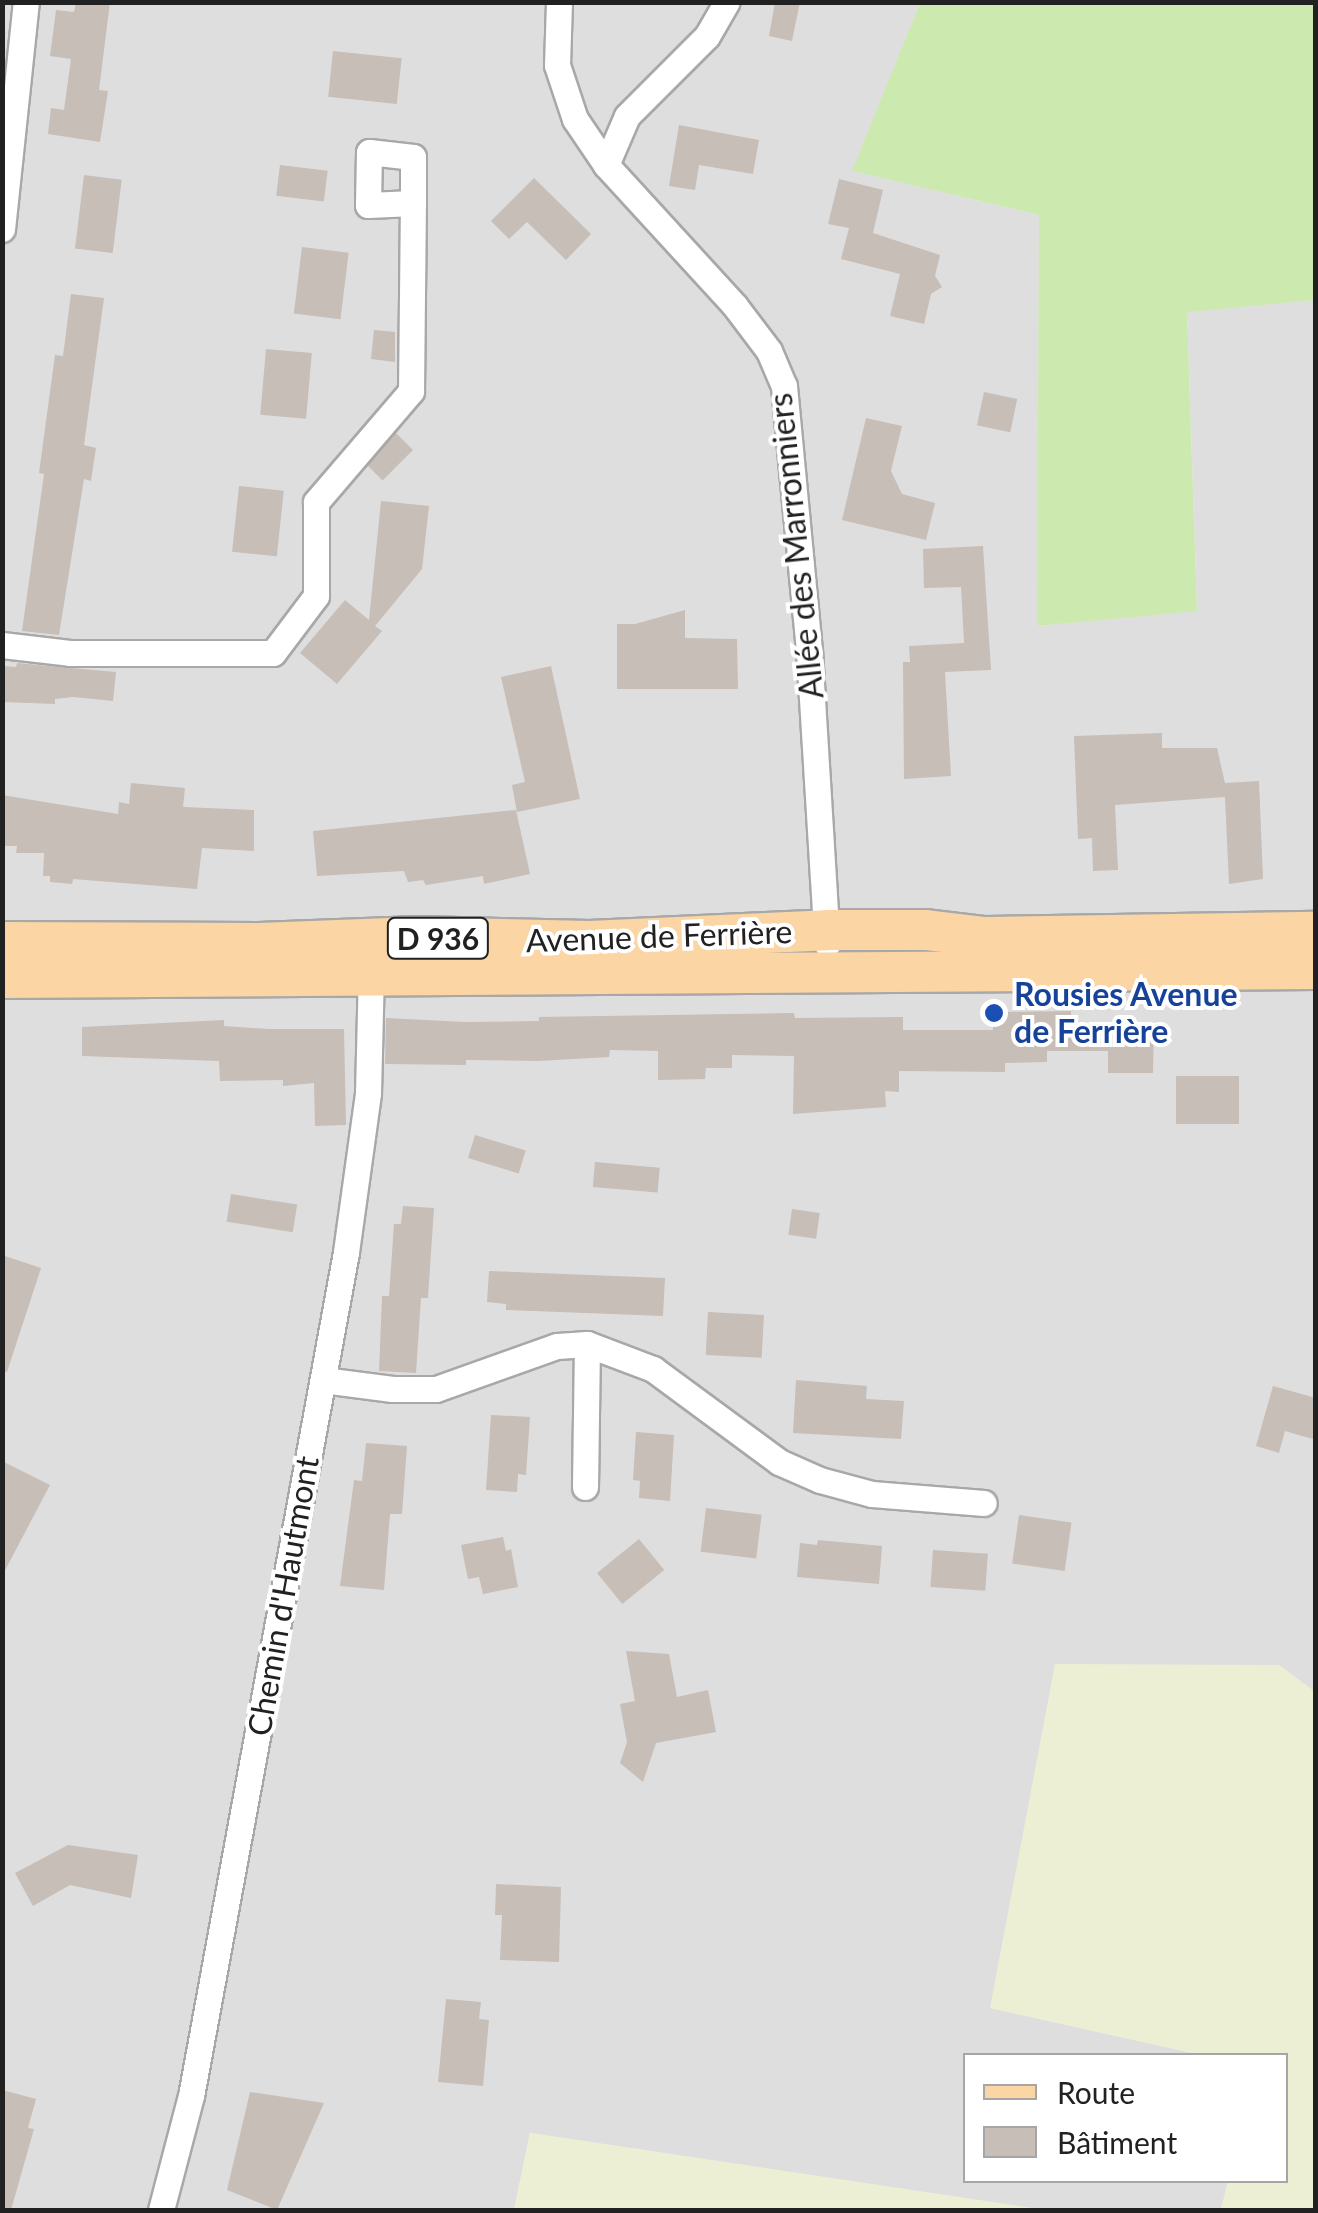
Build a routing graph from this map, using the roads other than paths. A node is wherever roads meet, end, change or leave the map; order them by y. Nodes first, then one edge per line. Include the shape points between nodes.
1 (26, 2) edge
2 (559, 2) edge
3 (728, 2) edge
4 (606, 165) junction
5 (413, 202) dead end
6 (2, 229) edge
7 (2, 645) edge
8 (1316, 932) edge
9 (395, 938) junction
10 (328, 940) junction
11 (2, 942) edge
12 (824, 948) junction
13 (1316, 970) edge
14 (368, 976) junction
15 (2, 978) edge
16 (587, 1344) junction
17 (323, 1380) junction
18 (585, 1486) dead end
19 (984, 1503) dead end
20 (161, 2210) edge

1 - 6 street
2 - 4 street, Allée des Marronniers via 557,65 574,119
3 - 4 street via 707,36 627,116
4 - 12 street, Allée des Marronniers via 734,306 769,351 784,386 809,650
5 - 7 street via 412,391 316,502 316,596 272,652 70,653
8 - 12 main road, Avenue de Ferrière / D 936 via 1004,937 926,930
9 - 10 main road, Avenue de Ferrière / D 936
9 - 12 main road, Avenue de Ferrière / D 936
9 - 14 street via 378,951
10 - 11 main road, Avenue de Ferrière / D 936
10 - 14 street via 348,949
12 - 13 main road, Avenue de Ferrière / D 936 via 859,972
12 - 14 main road, Avenue de Ferrière / D 936
14 - 15 main road, Avenue de Ferrière / D 936
14 - 17 street, Chemin d'Hautmont via 362,1153
16 - 17 street via 538,1352 436,1389
16 - 18 street
16 - 19 street via 653,1369 779,1462 820,1480 872,1494
17 - 20 street, Chemin d'Hautmont via 191,2096

